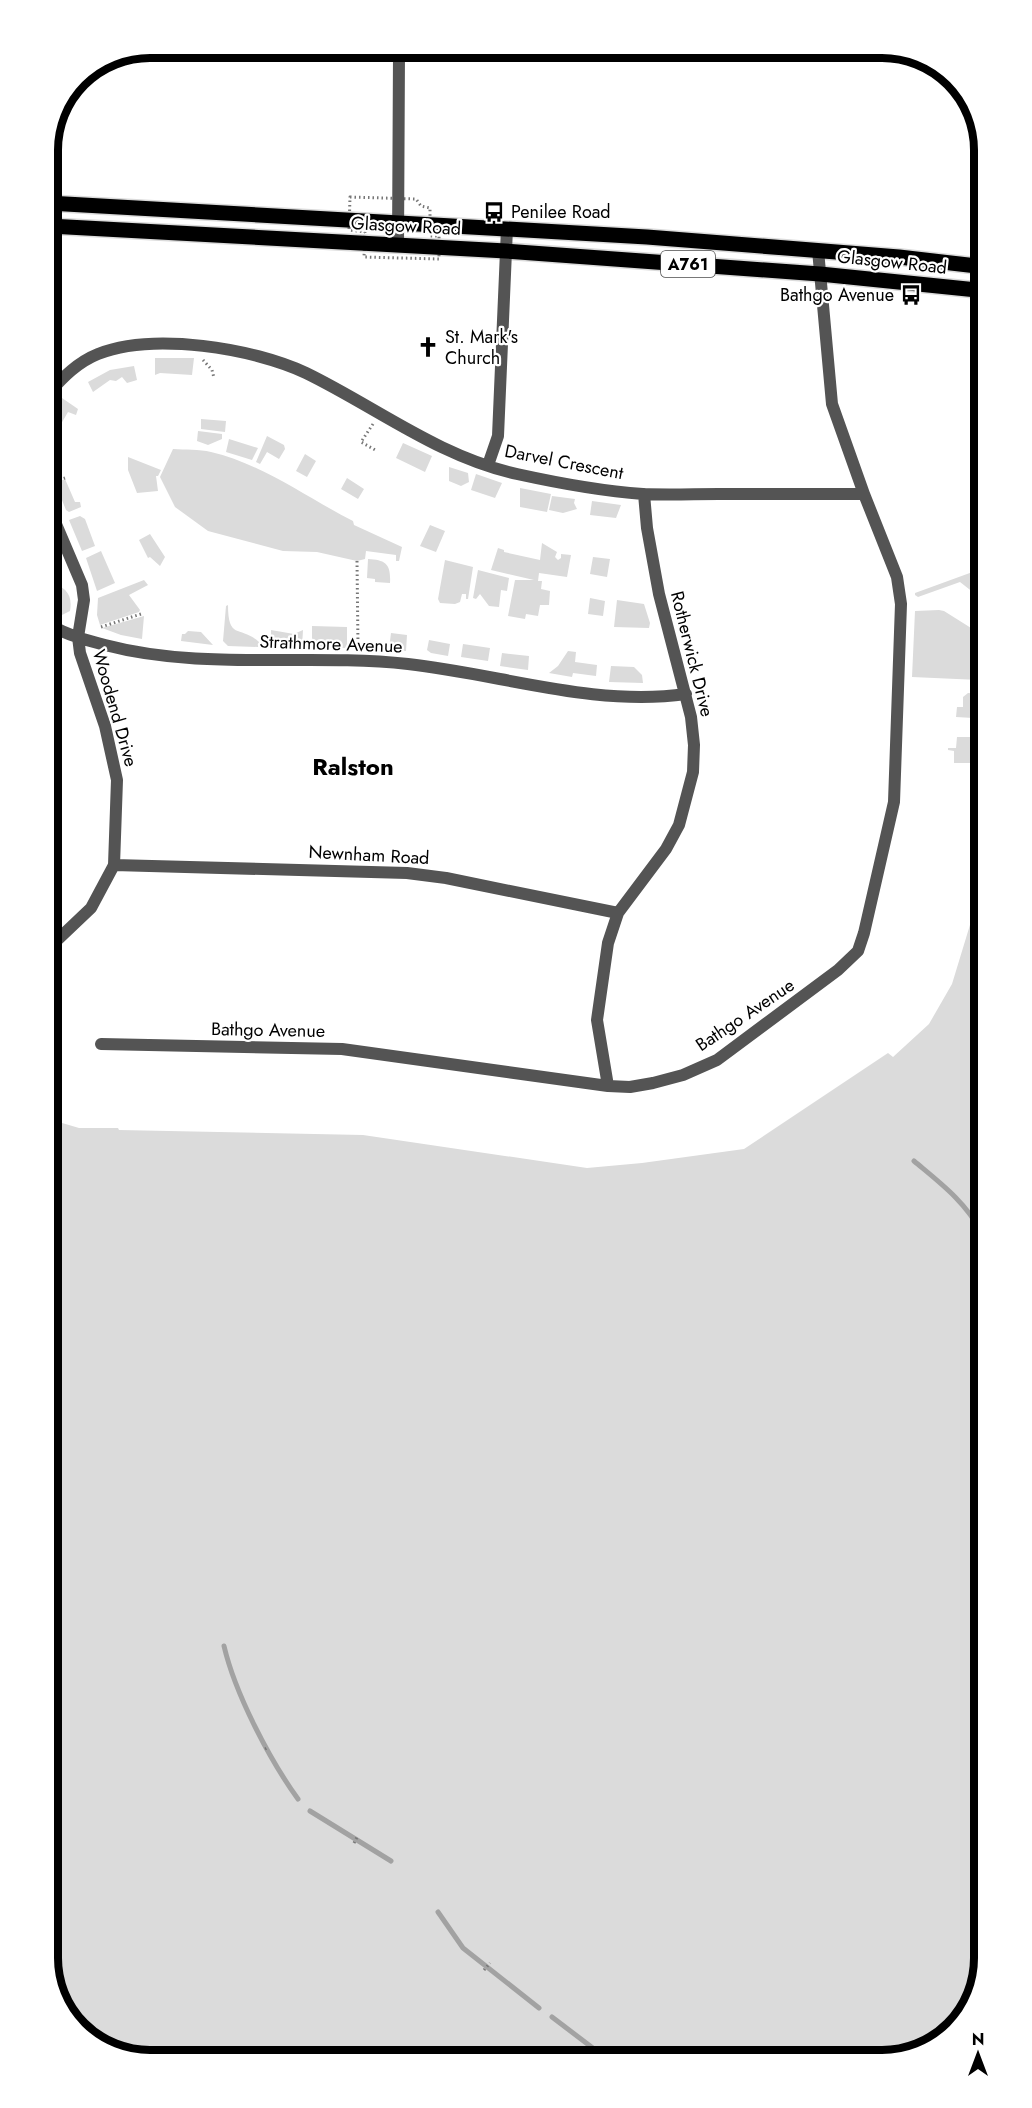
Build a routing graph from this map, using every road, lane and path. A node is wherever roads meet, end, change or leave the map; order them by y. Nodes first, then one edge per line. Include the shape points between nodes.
1 (399, 58) edge
2 (59, 204) edge
3 (398, 222) junction
4 (59, 227) edge
5 (507, 228) junction
6 (647, 237) junction
7 (398, 246) junction
8 (818, 250) junction
9 (506, 251) junction
10 (646, 261) junction
11 (974, 266) edge
12 (820, 274) junction
13 (973, 290) edge
14 (203, 360) dead end
15 (214, 378) dead end
16 (59, 382) edge
17 (379, 415) junction
18 (376, 450) dead end
19 (488, 465) junction
20 (65, 478) dead end
21 (59, 480) edge
22 (644, 494) junction
23 (864, 494) junction
24 (59, 531) edge
25 (357, 561) dead end
26 (141, 614) dead end
27 (101, 627) dead end
28 (59, 629) edge
29 (78, 637) junction
30 (358, 660) junction
31 (686, 694) junction
32 (114, 865) junction
33 (618, 913) junction
34 (59, 939) edge
35 (102, 1044) dead end
36 (608, 1086) junction
37 (269, 1747) dead end
38 (265, 1749) dead end
39 (358, 1835) dead end
40 (354, 1843) dead end
41 (490, 1963) dead end
42 (484, 1970) dead end

1 - 3 street
2 - 3 main road, Glasgow Road / A761
3 - 5 main road, Glasgow Road / A761
3 - 7 street
4 - 7 main road, Glasgow Road / A761
5 - 6 main road, Glasgow Road / A761
5 - 9 street
6 - 8 main road, Glasgow Road / A761
6 - 10 main road
7 - 9 main road, Glasgow Road / A761
8 - 11 main road, Glasgow Road / A761
8 - 12 street
9 - 10 main road, Glasgow Road / A761
9 - 19 street via 498,436
10 - 12 main road, Glasgow Road / A761
12 - 13 main road, Glasgow Road / A761
12 - 23 street via 832,404
14 - 15 path
16 - 17 street, Darvel Crescent via 82,362 124,347 174,344 226,349 286,366
17 - 18 path via 362,442
17 - 19 street, Darvel Crescent
19 - 22 street, Darvel Crescent via 587,487
20 - 21 path
22 - 23 street, Darvel Crescent
22 - 31 street, Rotherwick Drive via 659,594
23 - 36 street, Bathgo Avenue via 897,577 901,604 894,802 862,942 852,958 831,976 717,1060 653,1083
24 - 29 street via 82,585 84,600
25 - 30 path
26 - 27 path
28 - 29 street, Strathmore Avenue
29 - 30 street, Strathmore Avenue via 124,650 186,659
29 - 32 street, Woodend Drive via 114,761
30 - 31 street, Strathmore Avenue via 410,664 620,696
31 - 33 street, Rotherwick Drive via 694,745 688,798 666,849
32 - 33 street, Newnham Road via 406,873
32 - 34 street, Woodend Drive via 91,908
33 - 36 street, Rotherwick Drive via 606,953 597,1020
35 - 36 street, Bathgo Avenue via 342,1049
37 - 38 path
39 - 40 path
41 - 42 path

